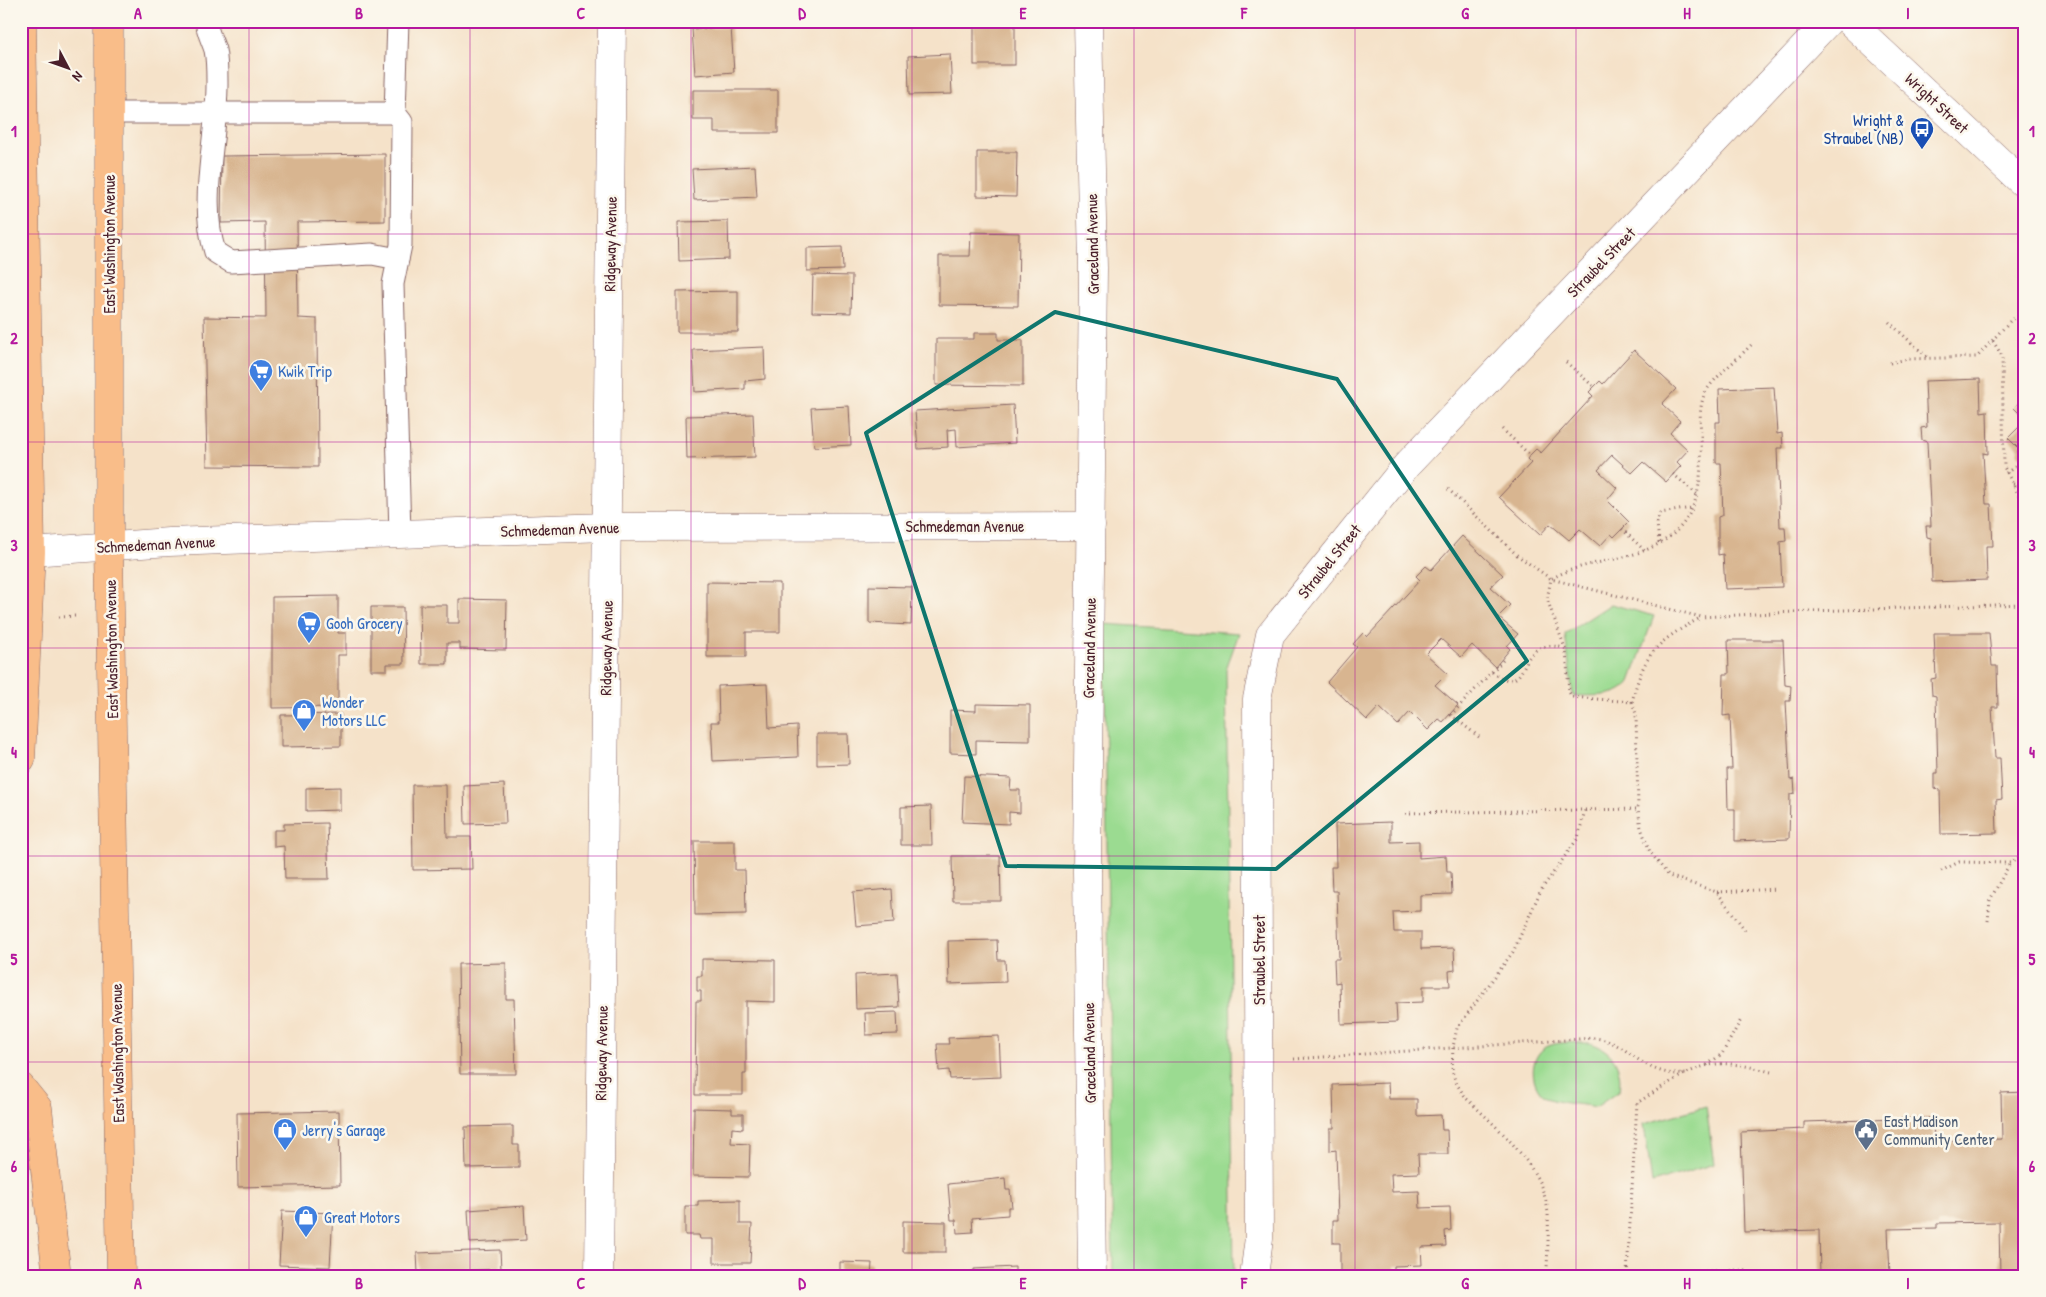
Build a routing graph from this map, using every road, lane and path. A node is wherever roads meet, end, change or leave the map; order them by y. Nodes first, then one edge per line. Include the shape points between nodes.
1 (22, 21) edge
2 (109, 21) edge
3 (206, 21) edge
4 (381, 21) edge
5 (612, 21) edge
6 (1088, 21) edge
7 (1829, 21) edge
8 (1849, 21) edge
9 (398, 31) edge
10 (22, 96) edge
11 (110, 113) junction
12 (395, 113) junction
13 (216, 114) junction
14 (2025, 185) edge
15 (398, 259) junction
16 (2025, 313) edge
17 (1889, 322) dead end
18 (1993, 341) junction
19 (1752, 344) dead end
20 (1928, 358) junction
21 (1566, 362) dead end
22 (1890, 363) dead end
23 (1594, 387) dead end
24 (1502, 429) dead end
25 (1530, 455) dead end
26 (2025, 460) edge
27 (2006, 473) junction
28 (1673, 474) dead end
29 (2012, 484) junction
30 (2025, 486) edge
31 (1448, 489) dead end
32 (1698, 496) junction
33 (2025, 507) edge
34 (1693, 508) junction
35 (1091, 526) junction
36 (607, 527) junction
37 (1622, 530) dead end
38 (400, 534) junction
39 (1659, 543) junction
40 (110, 547) junction
41 (1645, 551) junction
42 (30, 552) junction
43 (1551, 579) junction
44 (2025, 604) edge
45 (76, 616) dead end
46 (58, 617) dead end
47 (1701, 617) junction
48 (1565, 648) junction
49 (1504, 659) dead end
50 (1492, 672) junction
51 (1632, 702) junction
52 (1479, 738) dead end
53 (21, 760) edge
54 (1638, 809) junction
55 (1585, 810) junction
56 (1405, 813) dead end
57 (2025, 855) edge
58 (2010, 863) junction
59 (1941, 871) dead end
60 (1776, 889) dead end
61 (1717, 892) junction
62 (1988, 922) dead end
63 (1745, 930) dead end
64 (1742, 1018) dead end
65 (1452, 1047) junction
66 (1294, 1059) dead end
67 (1706, 1065) junction
68 (1771, 1072) dead end
69 (1687, 1074) junction
70 (21, 1087) edge
71 (1626, 1274) junction
72 (57, 1276) edge
73 (121, 1276) edge
74 (599, 1276) edge
75 (1092, 1276) edge
76 (1254, 1276) edge
77 (1479, 1276) edge
78 (1494, 1276) edge
79 (1547, 1276) edge
80 (1575, 1276) edge
81 (1753, 1276) edge

1 - 10 main road
2 - 11 main road, East Washington Avenue
3 - 13 lane via 215,51
4 - 9 lane
5 - 36 street, Ridgeway Avenue
6 - 35 street, Graceland Avenue via 1093,268
7 - 76 street, Straubel Street via 1406,466 1270,635 1258,699 1259,1238
8 - 14 street, Wright Street
9 - 12 lane
10 - 42 main road
11 - 13 lane
11 - 40 main road, East Washington Avenue
12 - 13 lane
12 - 15 lane via 402,122 402,245
13 - 15 lane via 208,232 215,252 231,262 372,254
15 - 38 lane via 393,284
16 - 18 path via 2011,320
17 - 20 path
18 - 20 path via 1977,357
18 - 27 path via 2002,356
19 - 32 path via 1706,392 1700,408 1702,465
20 - 22 path via 1908,358
21 - 23 path
24 - 25 path
26 - 27 path
27 - 29 path
28 - 32 path
29 - 30 path
29 - 33 path
31 - 43 path via 1517,555
32 - 34 path
34 - 39 path via 1683,523
34 - 39 path via 1660,513 1657,522
35 - 36 street, Schmedeman Avenue
35 - 75 street, Graceland Avenue via 1087,871
36 - 38 street, Schmedeman Avenue
36 - 74 street, Ridgeway Avenue
37 - 41 path
38 - 40 street, Schmedeman Avenue
39 - 41 path
40 - 42 street, Schmedeman Avenue
40 - 73 main road, East Washington Avenue
41 - 43 path via 1629,558 1562,572
42 - 53 main road
43 - 47 path
43 - 48 path via 1546,599
44 - 47 path
45 - 46 path
47 - 51 path via 1656,648 1641,669
48 - 50 path via 1550,644 1534,651 1515,680 1504,681
48 - 51 path via 1572,697
49 - 50 path
50 - 52 path via 1451,715
51 - 54 path via 1636,714
54 - 55 path
54 - 61 path via 1650,852 1669,876
55 - 56 path
55 - 65 path via 1574,846 1541,890 1513,952 1459,1024
57 - 58 path
58 - 59 path via 1958,862
58 - 62 path via 1990,900
60 - 61 path
61 - 63 path
64 - 67 path via 1722,1054
65 - 66 path
65 - 69 path via 1606,1039 1658,1072
65 - 79 path via 1452,1071 1462,1093 1514,1145 1542,1190 1548,1214
67 - 68 path via 1747,1066
67 - 69 path
69 - 71 path via 1637,1103
70 - 72 main road via 38,1108
71 - 80 path
71 - 81 path via 1744,1270
77 - 78 path

